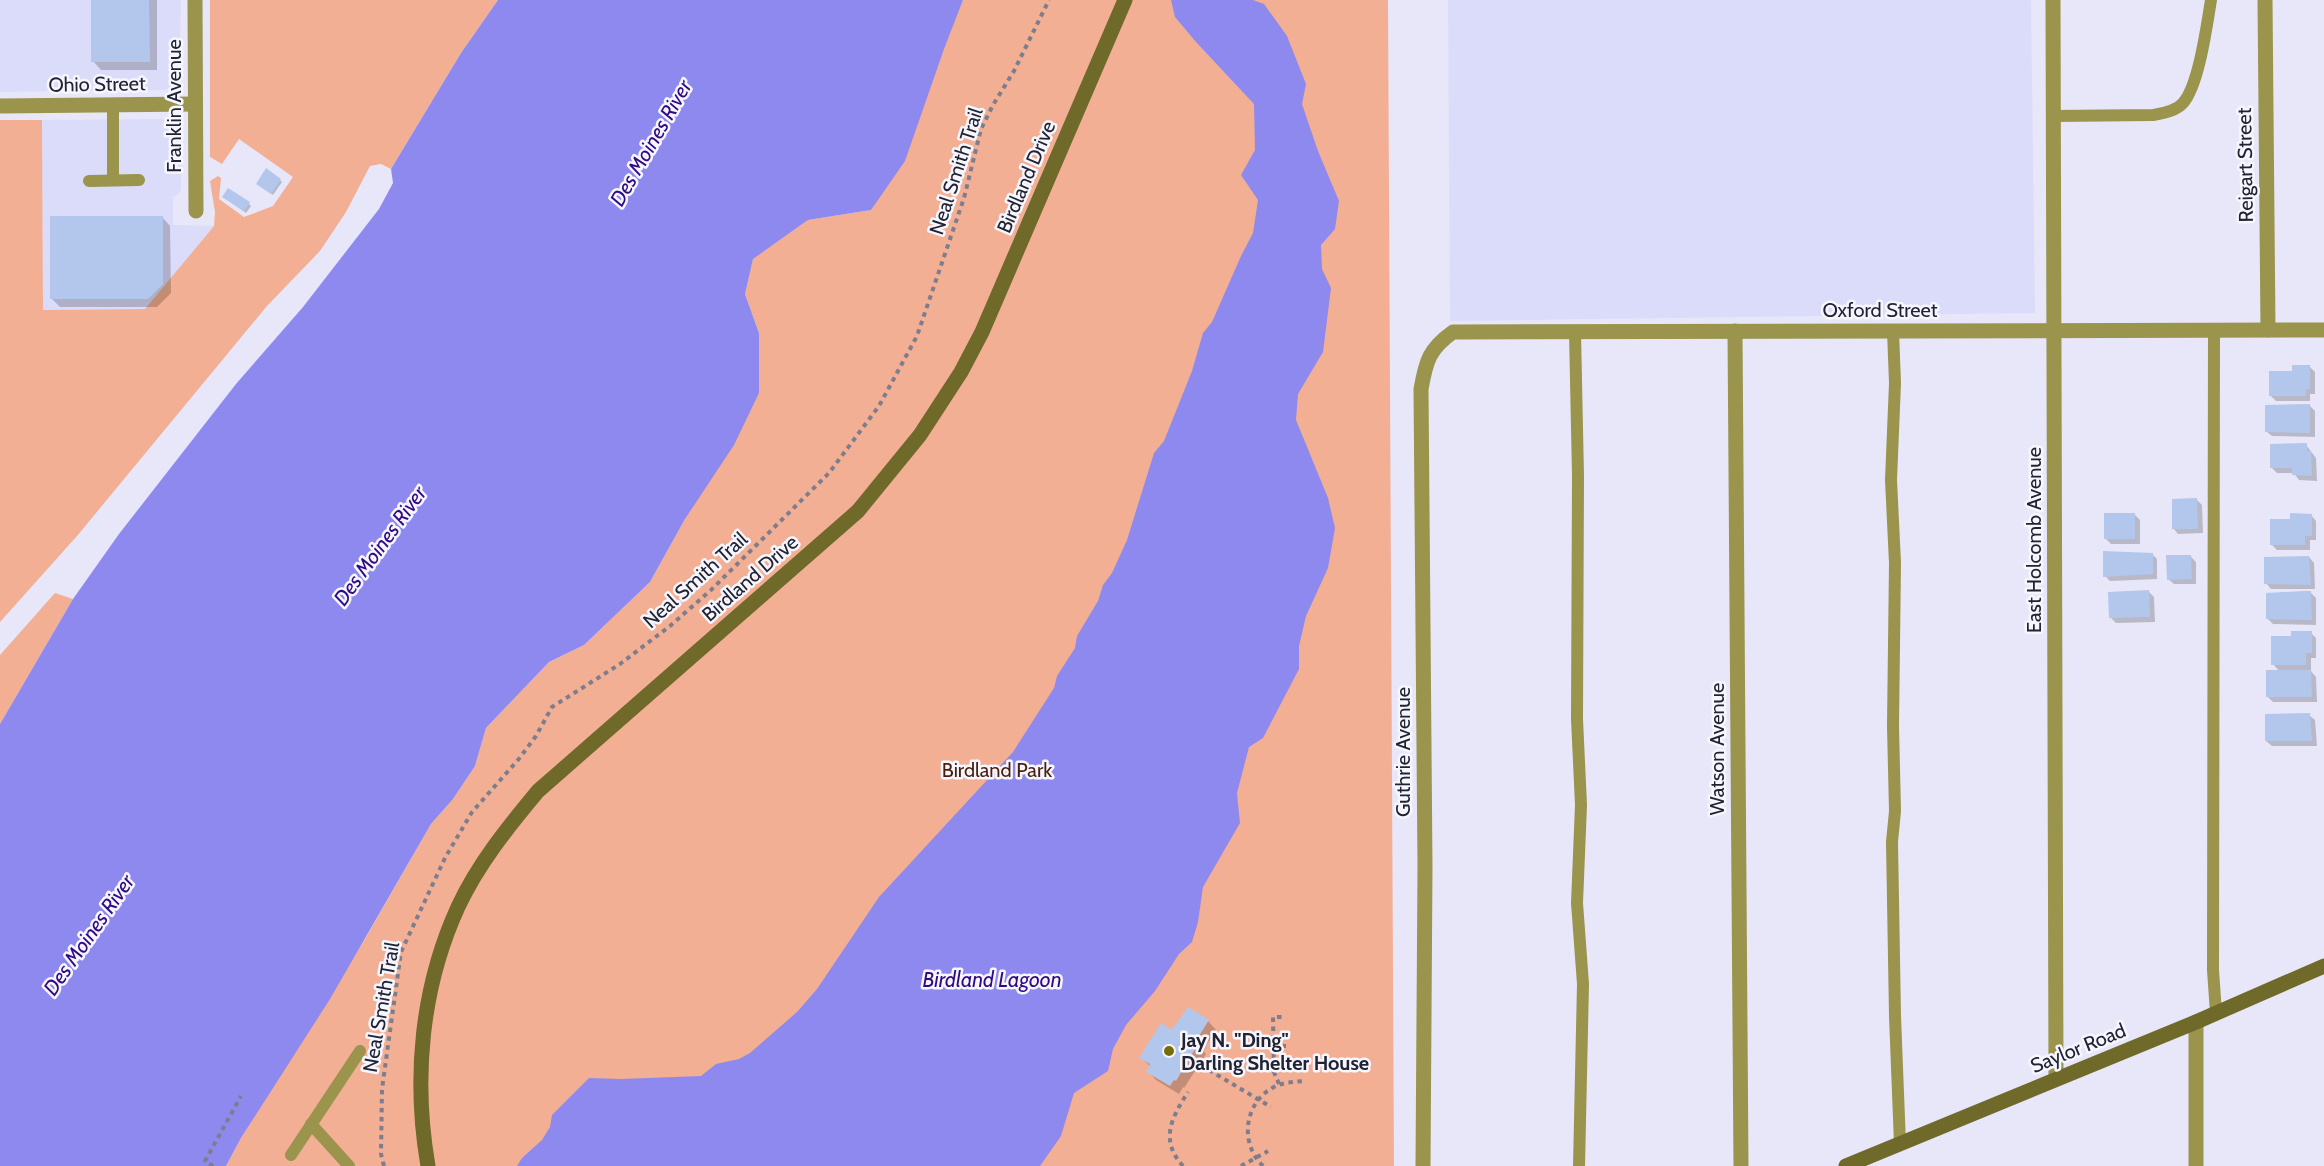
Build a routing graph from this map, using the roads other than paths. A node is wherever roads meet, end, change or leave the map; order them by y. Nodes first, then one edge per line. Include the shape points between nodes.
1 (195, 0) edge
2 (1125, 0) edge
3 (2053, 0) edge
4 (2211, 0) edge
5 (2265, 0) edge
6 (195, 104) junction
7 (113, 105) junction
8 (0, 106) edge
9 (2054, 116) junction
10 (113, 180) junction
11 (139, 180) dead end
12 (89, 181) dead end
13 (196, 211) dead end
14 (2214, 329) junction
15 (2268, 330) junction
16 (2324, 330) edge
17 (1736, 331) junction
18 (1893, 331) junction
19 (2054, 331) junction
20 (1575, 332) junction
21 (1439, 342) joint
22 (2324, 966) edge
23 (2216, 1013) junction
24 (2196, 1022) junction
25 (360, 1051) dead end
26 (2056, 1079) junction
27 (311, 1124) junction
28 (1900, 1143) junction
29 (291, 1155) dead end
30 (349, 1166) edge
31 (428, 1166) edge
32 (1423, 1166) edge
33 (1579, 1166) edge
34 (1741, 1166) edge
35 (1846, 1166) edge
36 (2196, 1166) edge

1 - 6 street, Franklin Avenue
2 - 31 street, Birdland Drive via 982,332 939,408 902,461 858,511 538,791 481,866 458,907 430,990 420,1060
3 - 9 street, East Holcomb Avenue
4 - 9 lane via 2197,73 2184,103 2153,114
5 - 15 street, Reigart Street
6 - 7 street, Ohio Street
6 - 13 street, Franklin Avenue
7 - 8 street, Ohio Street
7 - 10 lane
9 - 19 street, East Holcomb Avenue
10 - 11 lane
10 - 12 lane
14 - 15 street, Oxford Street
14 - 19 street, Oxford Street
14 - 23 lane
15 - 16 street, Oxford Street
17 - 18 street, Oxford Street
17 - 20 street, Oxford Street
17 - 34 street, Watson Avenue
18 - 19 street, Oxford Street
18 - 28 lane via 1892,842
19 - 26 street, East Holcomb Avenue
20 - 21 street, Oxford Street via 1453,332
20 - 33 lane via 1581,805 1577,903 1583,984
21 - 32 street, Guthrie Avenue via 1425,362 1421,389
22 - 23 street, Saylor Road
23 - 24 street, Saylor Road
24 - 26 street, Saylor Road
24 - 36 street
25 - 27 lane
26 - 28 street, Saylor Road
27 - 29 lane
27 - 30 lane
28 - 35 street, Saylor Road

